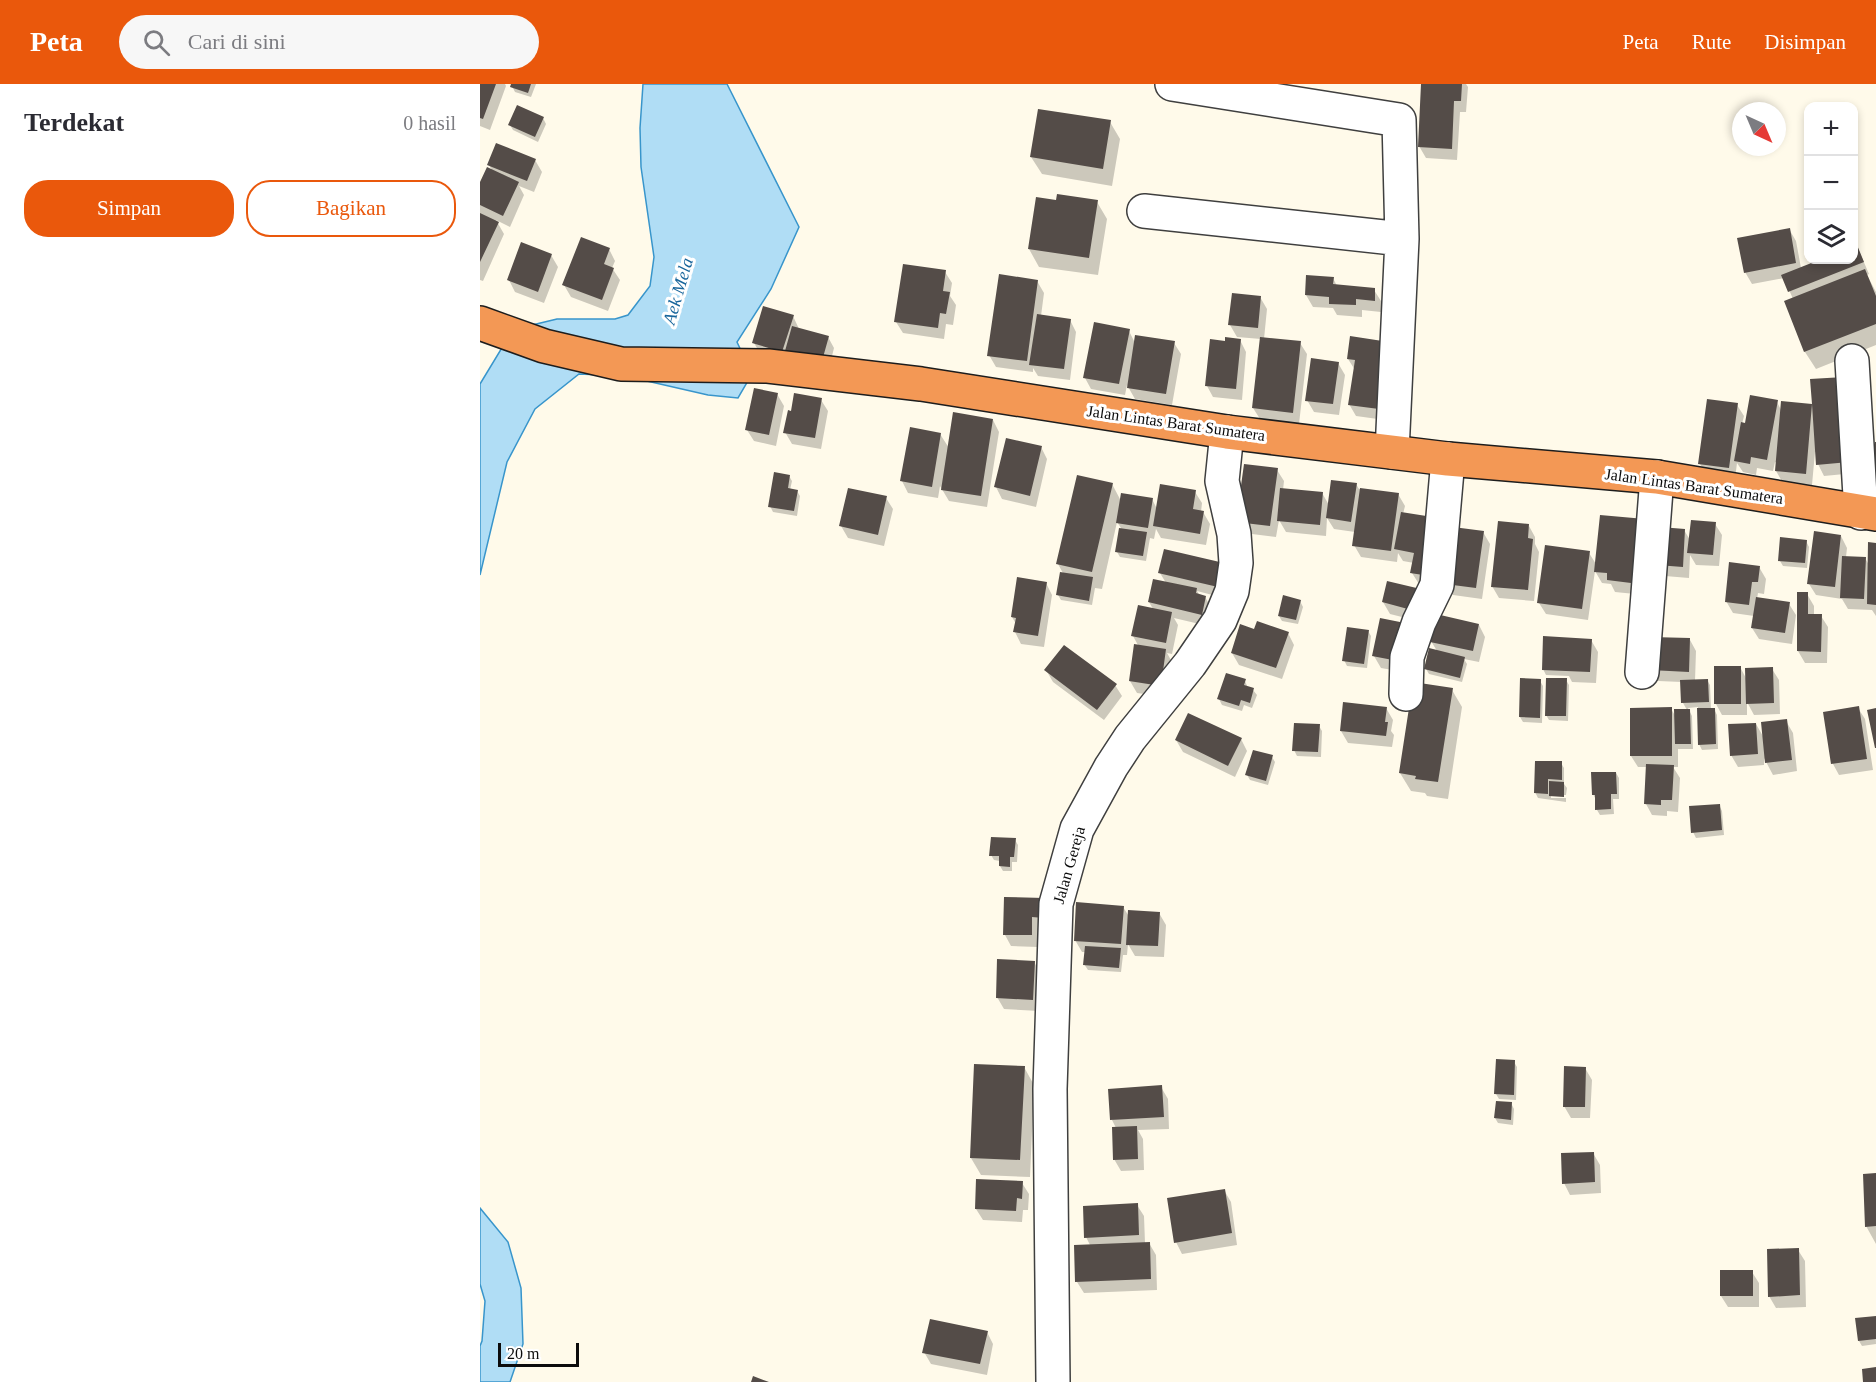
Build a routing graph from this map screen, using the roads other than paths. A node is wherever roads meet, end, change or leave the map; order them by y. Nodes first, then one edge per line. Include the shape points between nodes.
1 (1172, 84) edge
2 (1144, 211) dead end
3 (1402, 239) junction
4 (480, 323) edge
5 (1852, 361) dead end
6 (1227, 432) junction
7 (1392, 452) junction
8 (1448, 459) junction
9 (1657, 477) junction
10 (1869, 513) edge
11 (1642, 672) dead end
12 (1406, 694) dead end
13 (1053, 1382) edge

1 - 3 street via 1399,120
2 - 3 street
3 - 7 street
4 - 6 highway, Jalan Lintas Barat Sumatera via 544,346 621,364 768,366 921,384
5 - 10 street
6 - 7 highway, Jalan Lintas Barat Sumatera
6 - 13 street, Jalan Gereja via 1222,481 1234,534 1233,591 1220,620 1196,656 1111,767 1077,829 1056,904 1050,1089
7 - 8 highway, Jalan Lintas Barat Sumatera
8 - 9 highway, Jalan Lintas Barat Sumatera
8 - 12 street via 1437,585 1407,657
9 - 10 highway, Jalan Lintas Barat Sumatera
9 - 11 street

